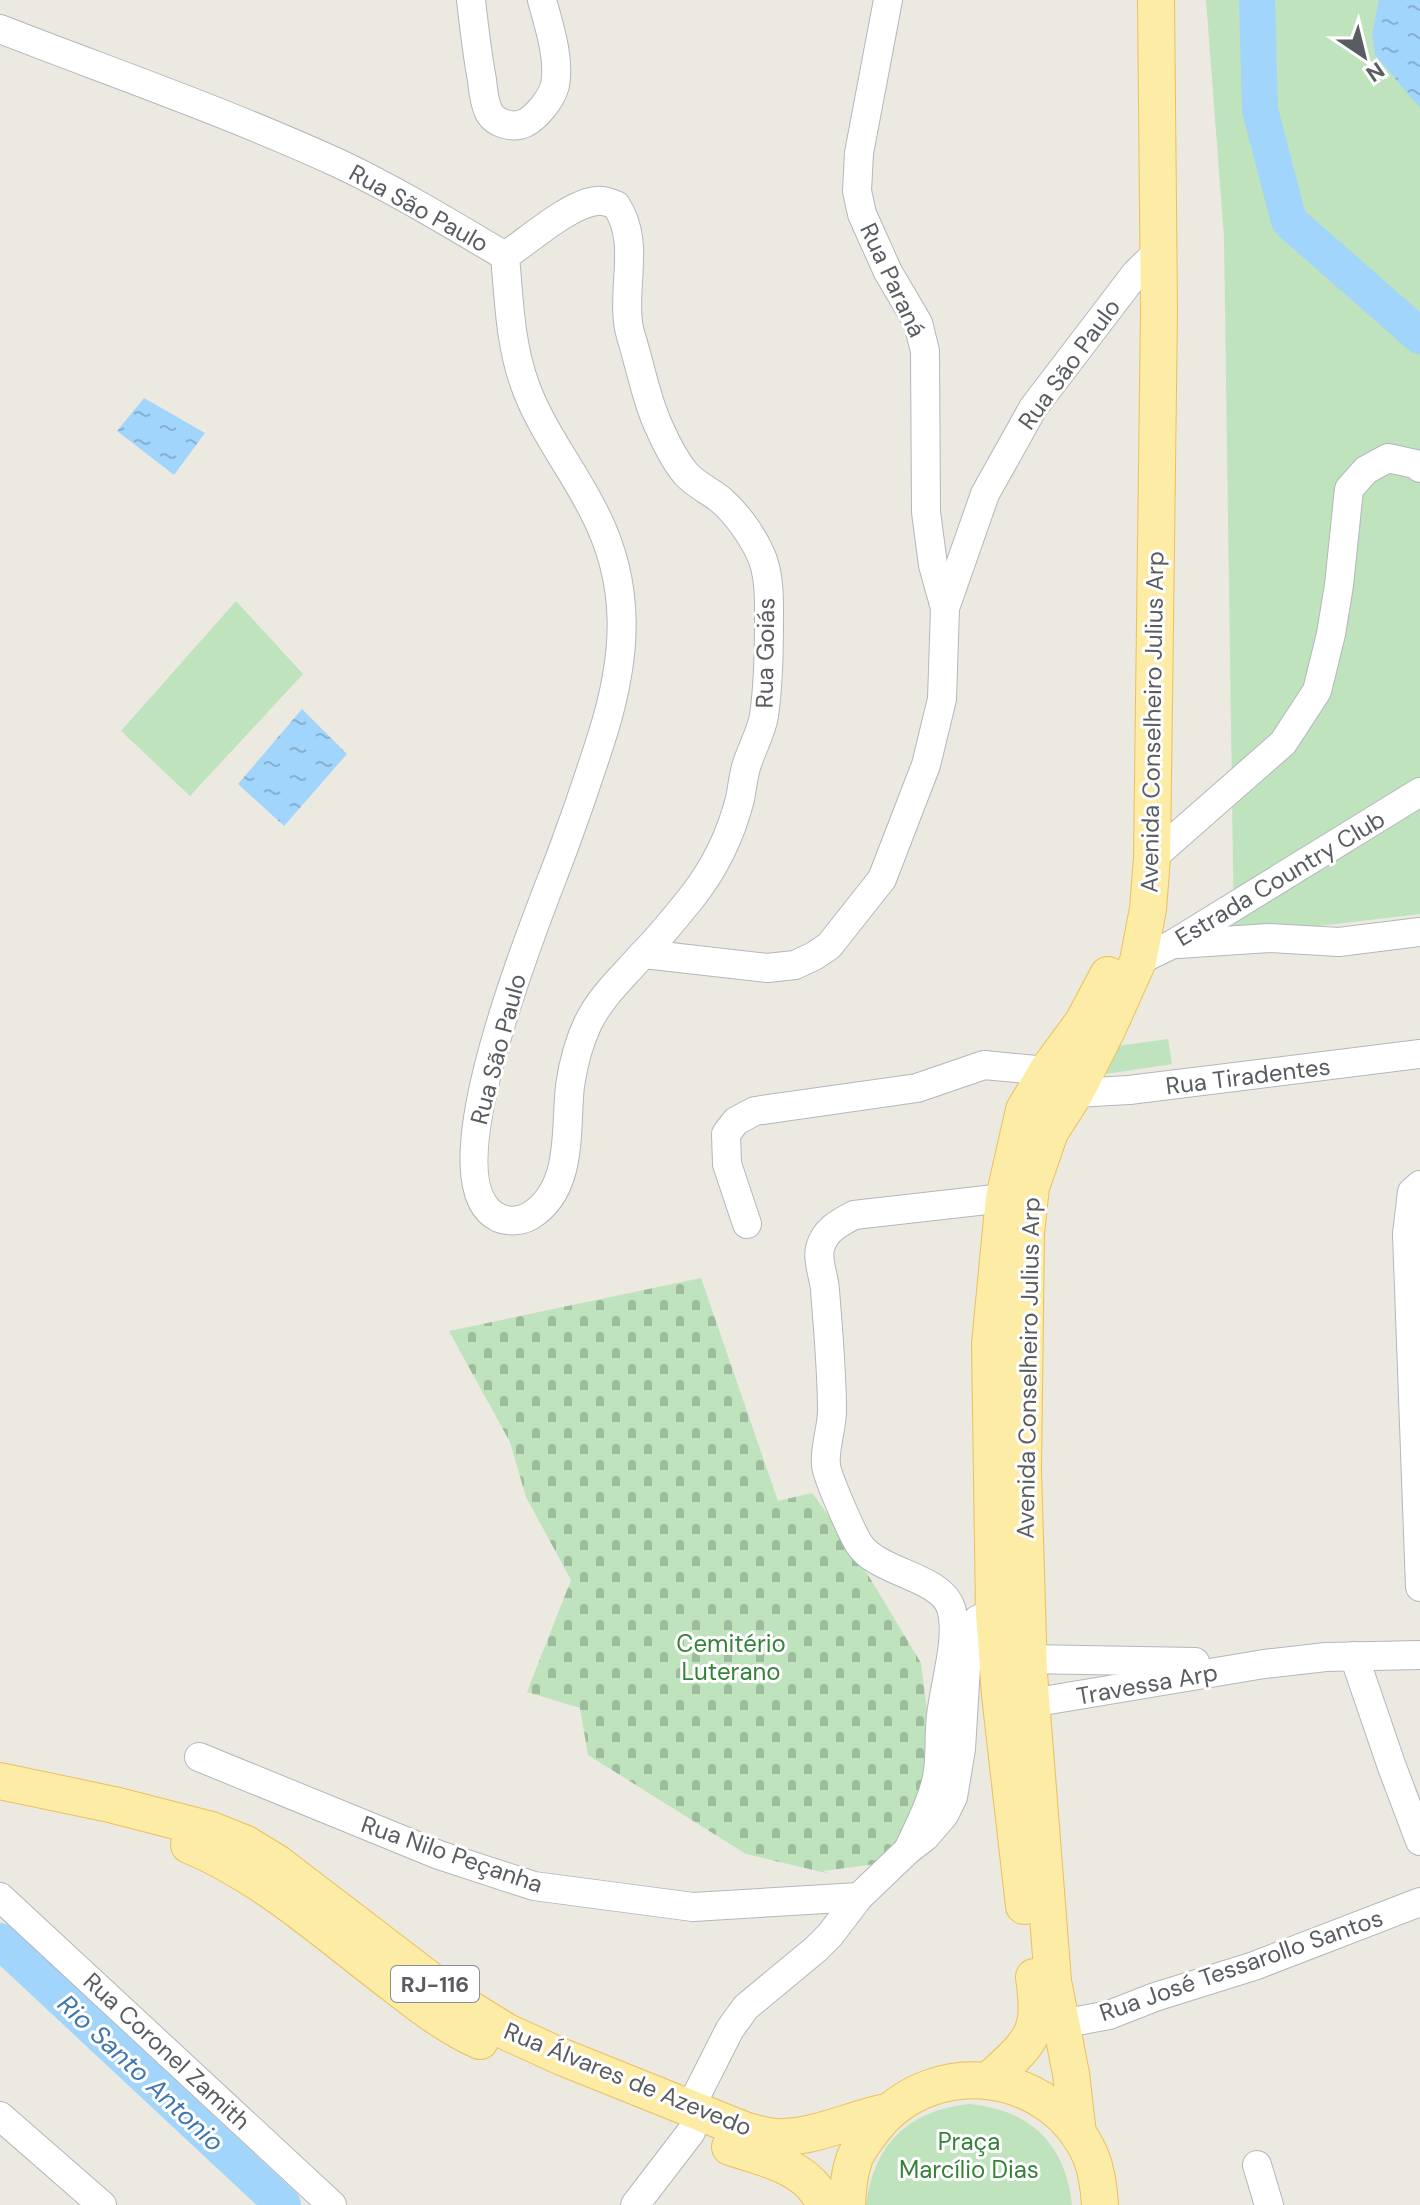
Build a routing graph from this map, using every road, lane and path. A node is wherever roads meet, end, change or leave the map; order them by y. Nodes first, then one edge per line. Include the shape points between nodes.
1 (471, 0) edge
2 (542, 0) edge
3 (888, 0) edge
4 (1137, 0) edge
5 (1156, 0) edge
6 (0, 29) edge
7 (505, 256) junction
8 (1147, 262) junction
9 (1420, 468) edge
10 (945, 608) junction
11 (1420, 792) edge
12 (1151, 807) junction
13 (1198, 817) junction
14 (1152, 858) junction
15 (1420, 932) edge
16 (1173, 944) junction
17 (644, 954) junction
18 (1138, 961) junction
19 (1420, 1054) edge
20 (1047, 1071) junction
21 (1075, 1093) junction
22 (1420, 1185) edge
23 (1004, 1198) junction
24 (747, 1224) dead end
25 (1420, 1587) edge
26 (994, 1612) junction
27 (1420, 1655) edge
28 (1354, 1656) junction
29 (1028, 1659) junction
30 (1264, 1664) junction
31 (1031, 1703) junction
32 (199, 1757) dead end
33 (0, 1781) edge
34 (0, 1803) edge
35 (1420, 1841) edge
36 (908, 1850) junction
37 (0, 1897) edge
38 (859, 1897) junction
39 (1420, 1902) edge
40 (1061, 2024) junction
41 (989, 2080) junction
42 (887, 2112) junction
43 (0, 2116) edge
44 (691, 2120) junction
45 (1078, 2134) junction
46 (1257, 2165) dead end
47 (102, 2205) edge
48 (332, 2205) edge
49 (635, 2205) edge
50 (826, 2205) edge
51 (847, 2205) edge
52 (1100, 2205) edge
53 (1269, 2205) edge

1 - 2 street via 488,111 507,125 524,124 533,117 555,87 550,26
3 - 10 street, Rua Paraná via 859,153 857,191 888,272 918,323 925,351 926,512
4 - 8 main road, Avenida Conselheiro Julius Arp
5 - 8 main road, Avenida Conselheiro Julius Arp
6 - 7 street, Rua São Paulo via 341,165
7 - 17 street, Rua Goiás via 585,204 616,205 629,236 628,322 658,426 688,477 723,502 762,555 769,599 765,707 739,804 723,849 696,892
7 - 17 street, Rua São Paulo via 515,353 526,388 596,514 622,606 621,658 604,729 488,1067 473,1164 480,1200 498,1217 520,1221 535,1213 559,1182 571,1082 584,1031 601,999
8 - 10 street, Rua São Paulo via 1033,408 985,494
8 - 12 main road, Avenida Conselheiro Julius Arp
8 - 20 main road, Avenida Conselheiro Julius Arp via 1129,885 1116,958 1083,1022
9 - 13 street via 1388,458 1366,470 1349,489 1339,585 1317,691 1283,743
10 - 17 street, Rua São Paulo via 942,699 926,765 882,879 829,946 795,965 767,968
11 - 16 street, Estrada Country Club
12 - 13 street
12 - 14 main road, Avenida Conselheiro Julius Arp
13 - 14 street
14 - 18 main road, Avenida Conselheiro Julius Arp
15 - 16 street via 1339,942 1269,938
16 - 18 street, Estrada Country Club
18 - 21 main road, Avenida Conselheiro Julius Arp
19 - 21 street, Rua Tiradentes
20 - 23 main road, Avenida Conselheiro Julius Arp via 1024,1110
20 - 24 street via 984,1065 917,1088 755,1111 726,1134 727,1164
21 - 29 main road, Avenida Conselheiro Julius Arp via 1050,1132 1031,1187 1026,1233 1023,1471
22 - 25 street via 1412,1192 1407,1234
23 - 26 main road, Avenida Conselheiro Julius Arp via 990,1344
23 - 36 street via 854,1215 835,1225 819,1250 832,1409 826,1468 866,1554 924,1582 952,1611 939,1765
26 - 36 street via 977,1620 968,1634 953,1797 944,1815
26 - 41 main road, Avenida Conselheiro Julius Arp via 1035,2021 1023,2046
27 - 28 street, Travessa Arp
28 - 30 street, Travessa Arp
28 - 35 street
29 - 30 street, Travessa Arp
29 - 31 main road, Avenida Conselheiro Julius Arp
30 - 31 street, Travessa Arp
31 - 40 main road, Avenida Conselheiro Julius Arp
32 - 38 street, Rua Nilo Peçanha via 439,1855 534,1886 693,1907
33 - 44 main road, Rua Álvares de Azevedo / RJ-116 via 114,1805 246,1844 460,2003 507,2032
34 - 44 main road, Rua Álvares de Azevedo / RJ-116 via 181,1841 220,1858 472,2038
36 - 38 street
37 - 48 street, Rua Coronel Zamith
38 - 44 street via 816,1949 746,2007 730,2029
39 - 40 street, Rua José Tessarollo Santos via 1254,1966 1109,2015
40 - 45 main road, Avenida Conselheiro Julius Arp
41 - 42 main road, RJ-116 via 942,2083
41 - 45 main road, RJ-116 via 1039,2098
42 - 44 main road, Rua Álvares de Azevedo / RJ-116 via 774,2137
42 - 51 main road, RJ-116 via 856,2156
43 - 47 street
44 - 49 street
44 - 50 main road, Rua Álvares de Azevedo / RJ-116 via 794,2172 811,2183
45 - 52 main road, RJ-116 via 1091,2158
46 - 53 street

